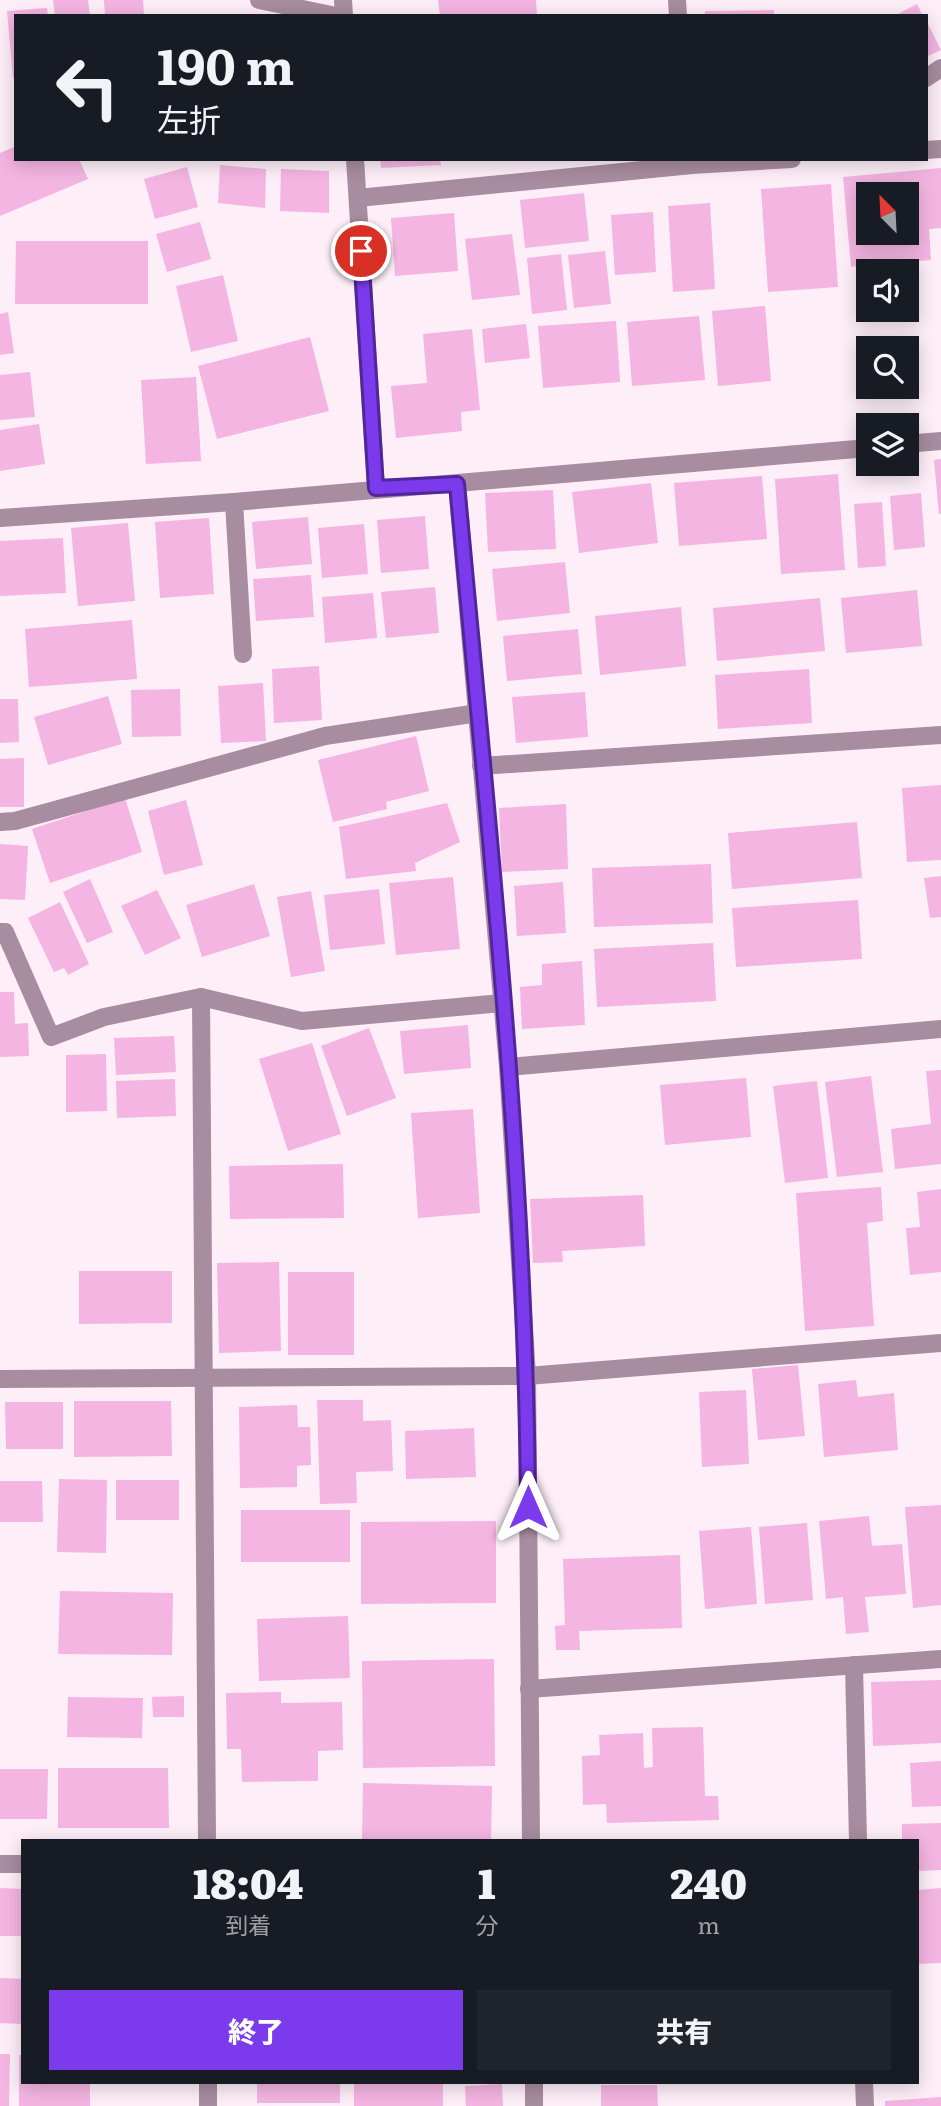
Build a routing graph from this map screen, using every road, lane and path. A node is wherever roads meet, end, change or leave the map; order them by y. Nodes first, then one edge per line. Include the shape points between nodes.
1 (259, 0) edge
2 (326, 14) edge
3 (355, 161) edge
4 (725, 161) edge
5 (692, 162) edge
6 (358, 198) junction
7 (941, 441) edge
8 (919, 443) edge
9 (856, 449) edge
10 (457, 484) junction
11 (376, 488) junction
12 (234, 502) junction
13 (0, 518) edge
14 (243, 654) dead end
15 (478, 713) junction
16 (941, 735) edge
17 (481, 766) junction
18 (0, 822) edge
19 (0, 932) edge
20 (201, 997) junction
21 (502, 1003) junction
22 (941, 1029) edge
23 (508, 1067) junction
24 (941, 1343) edge
25 (527, 1376) junction
26 (205, 1377) junction
27 (0, 1379) edge
28 (941, 1659) edge
29 (853, 1665) junction
30 (529, 1689) junction
31 (207, 1839) edge
32 (531, 1839) edge
33 (858, 1839) edge
34 (0, 1864) edge
35 (21, 1864) edge
36 (208, 2084) edge
37 (534, 2084) edge
38 (864, 2084) edge
39 (208, 2106) edge
40 (534, 2106) edge
41 (865, 2106) edge

1 - 2 street
3 - 6 street
4 - 5 street
5 - 6 street
6 - 11 street
7 - 8 street
9 - 10 street
10 - 11 street
10 - 15 street
11 - 12 street
12 - 13 street
12 - 14 street
15 - 17 street
15 - 18 street via 325,736
16 - 17 street
17 - 21 street
19 - 20 street via 5,932 51,1037 104,1017
20 - 21 street via 302,1021
20 - 26 street
21 - 23 street
22 - 23 street
23 - 25 street
24 - 25 street
25 - 26 street
25 - 30 street
26 - 27 street
26 - 31 street
28 - 29 street
29 - 30 street
29 - 33 street
30 - 32 street
34 - 35 street
36 - 39 street
37 - 40 street
38 - 41 street

